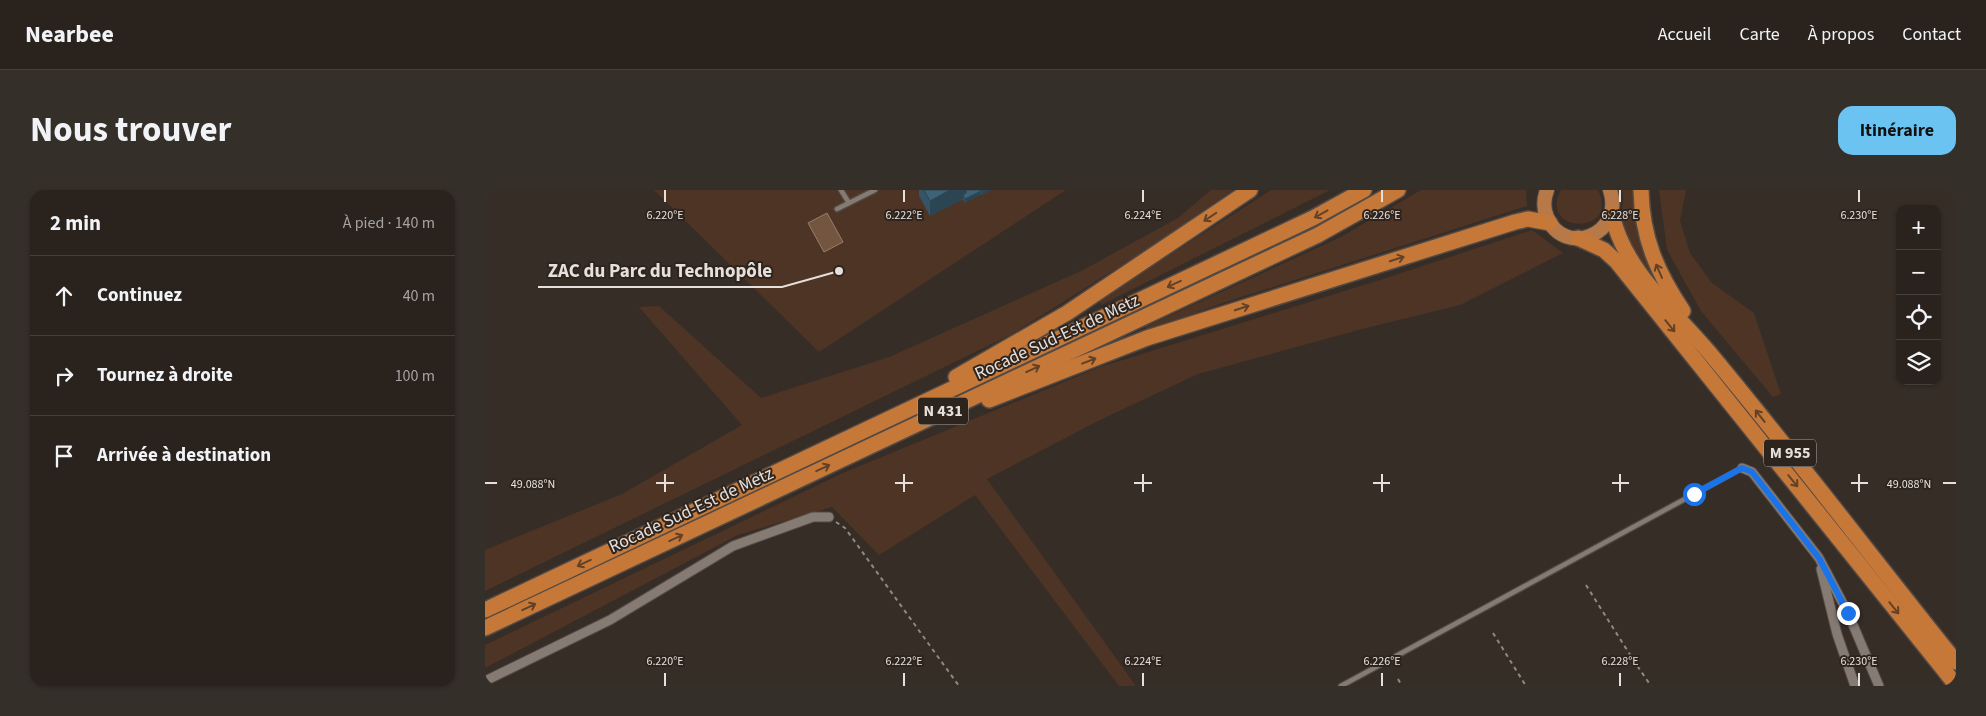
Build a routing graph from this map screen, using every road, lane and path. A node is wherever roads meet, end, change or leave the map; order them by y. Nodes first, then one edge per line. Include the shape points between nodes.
1 (487, 190) edge
2 (841, 190) edge
3 (875, 190) edge
4 (1251, 190) edge
5 (1364, 190) edge
6 (1399, 190) edge
7 (1611, 190) edge
8 (1641, 190) edge
9 (1545, 191) edge
10 (490, 193) dead end
11 (849, 202) junction
12 (837, 209) dead end
13 (1612, 214) junction
14 (1550, 223) junction
15 (1578, 238) junction
16 (1713, 356) junction
17 (863, 430) junction
18 (864, 448) junction
19 (1742, 468) joint
20 (829, 517) joint
21 (1819, 558) junction
22 (1586, 585) dead end
23 (485, 610) edge
24 (485, 628) edge
25 (1493, 633) dead end
26 (1956, 662) edge
27 (1398, 679) dead end
28 (485, 681) edge
29 (1956, 685) edge
30 (959, 686) edge
31 (1341, 686) edge
32 (1402, 686) edge
33 (1526, 686) edge
34 (1651, 686) edge
35 (1855, 686) edge
36 (1879, 686) edge

1 - 10 path
2 - 11 lane
3 - 11 lane
4 -> 17 highway via 1067,313
5 -> 17 highway, Rocade Sud-Est de Metz / N 431 via 1313,218
18 -> 6 highway, Rocade Sud-Est de Metz / N 431 via 1318,234
7 - 13 main road
16 -> 8 highway, M 955 via 1658,270 1644,225
9 - 14 main road via 1544,206
11 - 12 lane
13 - 15 main road via 1599,232
13 - 16 highway, M 955 via 1627,255
14 - 15 main road via 1562,234
18 -> 14 highway via 1147,338 1515,222 1539,219
15 -> 29 highway, M 955 via 1603,250 1628,275
26 -> 16 highway, M 955
17 -> 23 highway, Rocade Sud-Est de Metz / N 431
24 -> 18 highway, Rocade Sud-Est de Metz / N 431
19 - 21 street via 1752,472
19 - 31 lane
20 - 28 street via 813,517 733,546 610,620
20 - 30 path via 845,528
21 - 35 street via 1837,634
21 - 36 street via 1848,613
22 - 34 path
25 - 33 path
27 - 32 path

